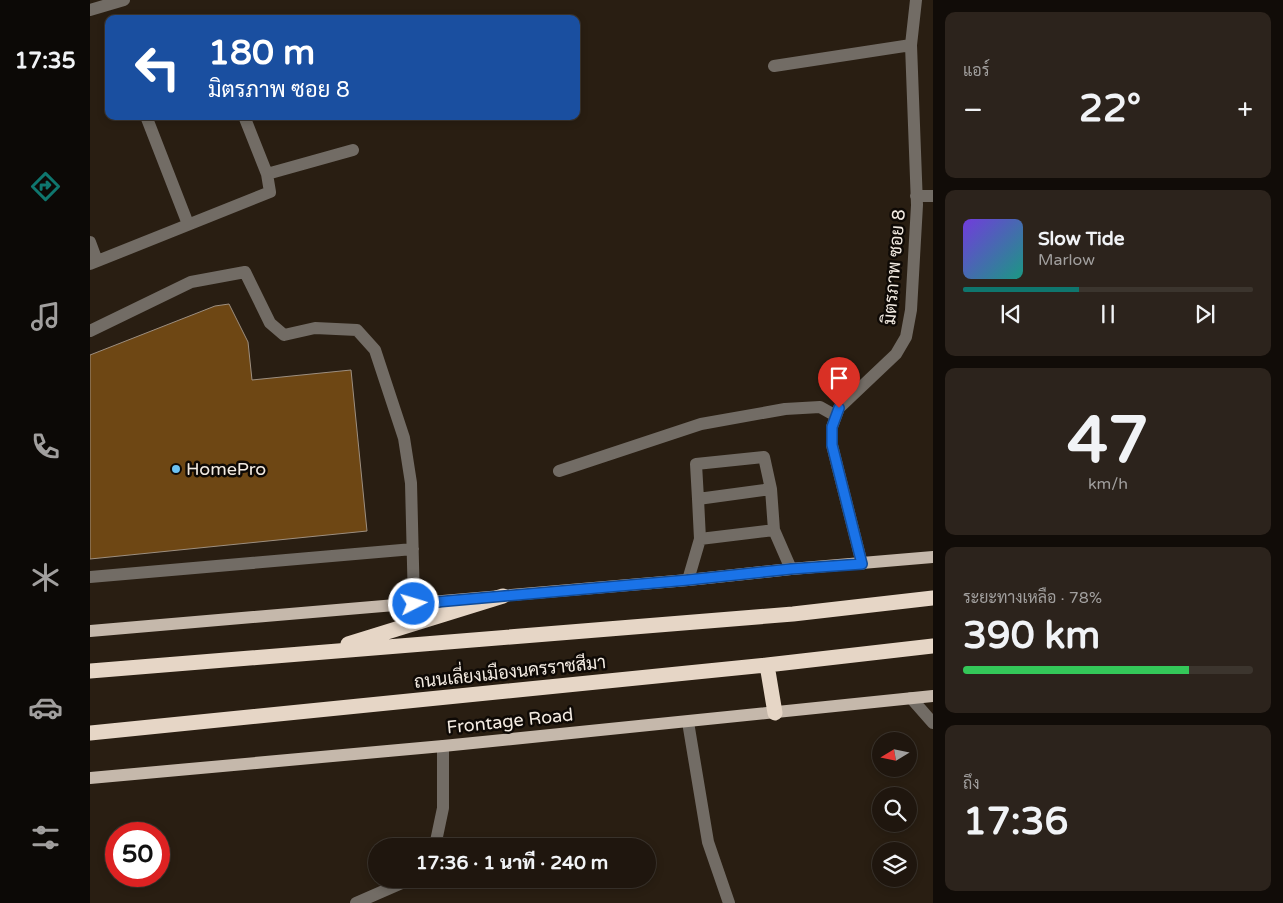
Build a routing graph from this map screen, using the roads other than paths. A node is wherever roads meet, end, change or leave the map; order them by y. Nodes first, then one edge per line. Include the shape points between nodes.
1 (124, 0) edge
2 (916, 0) edge
3 (90, 10) edge
4 (911, 45) junction
5 (774, 66) dead end
6 (148, 120) edge
7 (246, 120) edge
8 (353, 150) dead end
9 (267, 174) junction
10 (916, 196) junction
11 (933, 196) edge
12 (188, 224) junction
13 (90, 242) edge
14 (94, 263) edge
15 (90, 331) edge
16 (836, 416) junction
17 (559, 471) dead end
18 (771, 489) junction
19 (698, 499) junction
20 (774, 530) junction
21 (700, 540) junction
22 (412, 549) junction
23 (933, 557) edge
24 (862, 564) junction
25 (791, 569) junction
26 (90, 576) edge
27 (688, 580) junction
28 (503, 596) junction
29 (933, 598) edge
30 (414, 604) junction
31 (90, 631) edge
32 (933, 646) edge
33 (321, 652) junction
34 (767, 665) junction
35 (90, 671) edge
36 (933, 696) edge
37 (911, 698) junction
38 (775, 713) junction
39 (688, 722) junction
40 (933, 723) edge
41 (90, 733) edge
42 (443, 746) junction
43 (90, 778) edge
44 (437, 838) edge
45 (390, 888) edge
46 (356, 903) edge
47 (729, 903) edge

1 - 3 street
2 - 4 street, มิตรภาพ ซอย 8
4 - 5 street
4 - 10 street, มิตรภาพ ซอย 8
6 - 12 street
7 - 9 street
8 - 9 street
9 - 12 street via 270,192
10 - 11 street
10 - 16 street, มิตรภาพ ซอย 8 via 911,310 906,337 896,354 839,408
12 - 14 street
13 - 14 street
15 - 22 street via 191,282 245,272 270,323 284,335 315,328 357,330 375,350 404,438 411,484
16 - 17 street via 820,407 701,424
16 - 24 street, มิตรภาพ ซอย 8 via 832,445
18 - 19 street
18 - 19 street via 764,457 696,464
18 - 20 street
19 - 21 street
20 - 21 street
20 - 25 street
21 - 27 street
22 - 26 street
22 - 30 street
23 - 24 main road
24 - 25 main road
25 - 27 main road
27 - 28 main road
28 - 30 main road
28 - 33 highway
29 - 33 highway, ถนนเลี่ยงเมืองนครราชสีมา via 793,614
30 - 31 main road
32 - 34 highway, ถนนเลี่ยงเมืองนครราชสีมา
33 - 35 highway, ถนนเลี่ยงเมืองนครราชสีมา
34 - 38 highway
34 - 41 highway, ถนนเลี่ยงเมืองนครราชสีมา
36 - 37 main road, Frontage Road
37 - 38 main road, Frontage Road
37 - 40 street
38 - 39 main road, Frontage Road
39 - 42 main road, Frontage Road
39 - 47 street via 708,842
42 - 43 main road, Frontage Road
42 - 44 street via 444,808
45 - 46 street

